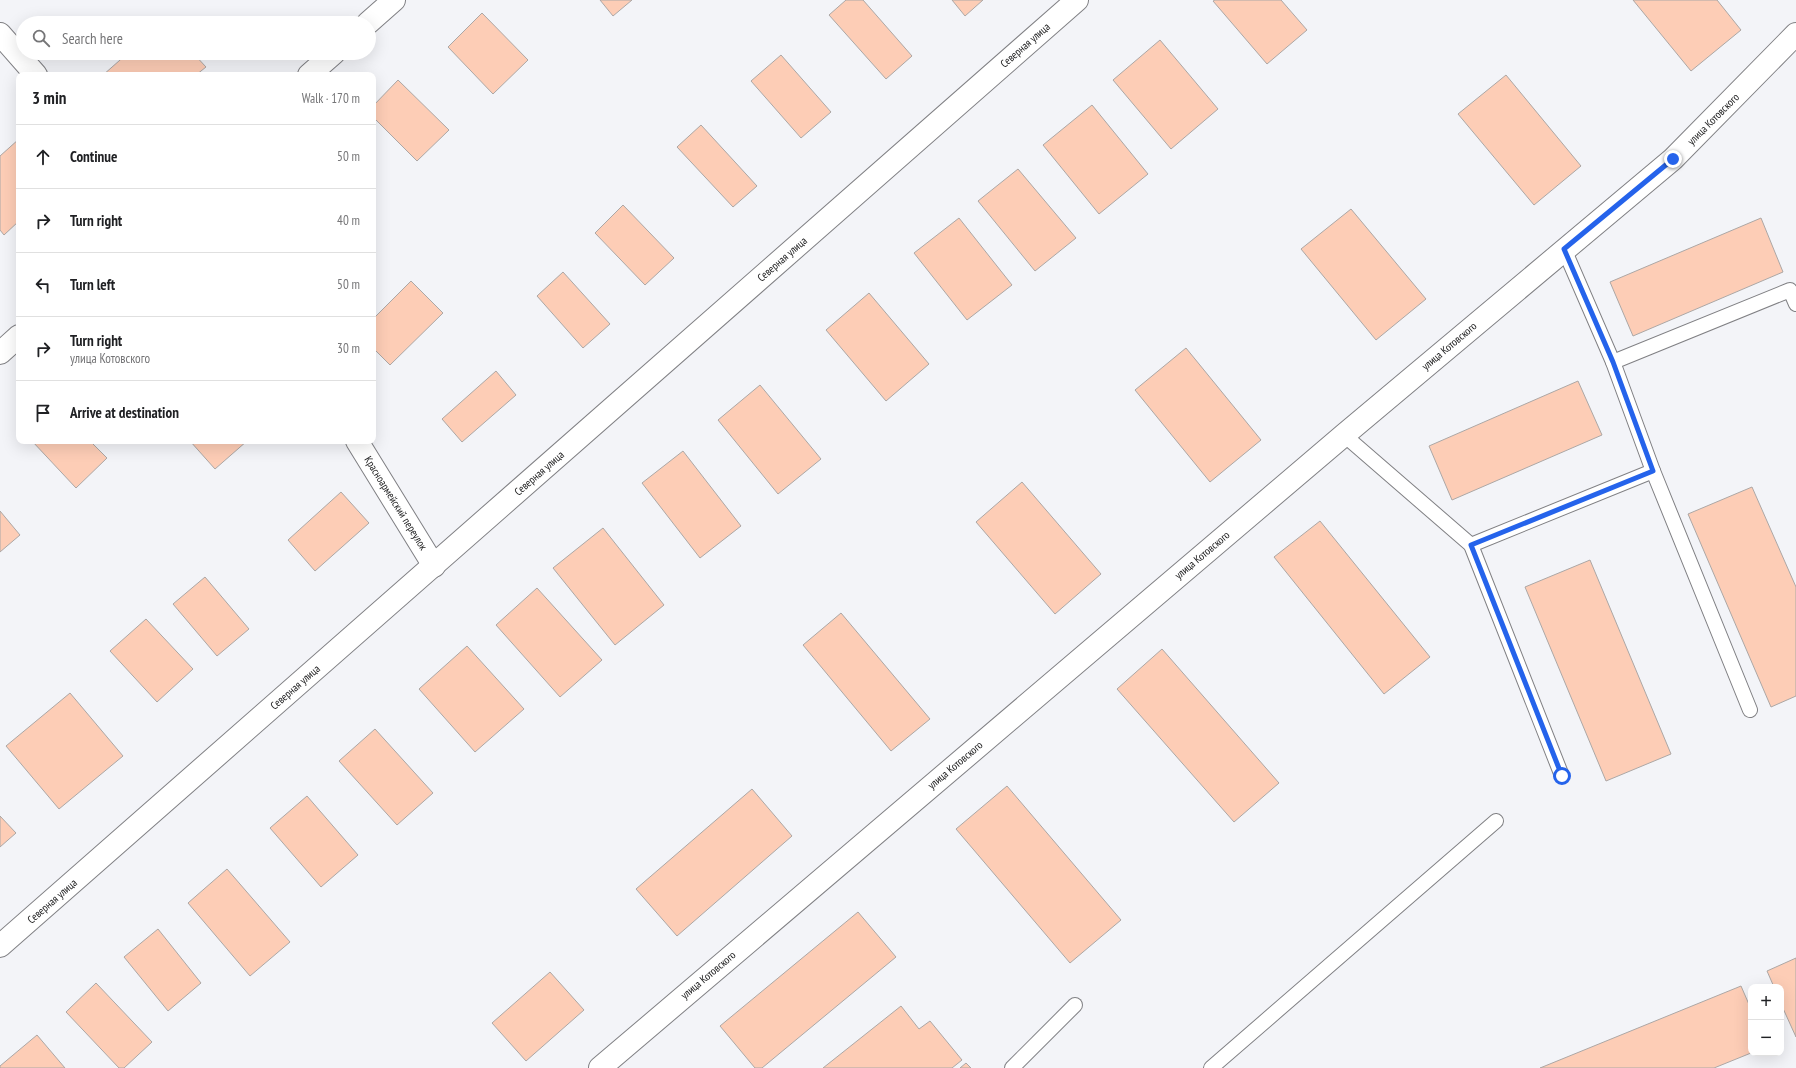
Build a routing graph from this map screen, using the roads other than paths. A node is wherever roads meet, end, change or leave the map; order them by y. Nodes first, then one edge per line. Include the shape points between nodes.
1 (394, 0) edge
2 (1077, 0) edge
3 (376, 16) edge
4 (0, 34) edge
5 (1796, 34) edge
6 (16, 52) edge
7 (23, 60) edge
8 (326, 60) edge
9 (33, 72) edge
10 (312, 72) edge
11 (1564, 249) junction
12 (1796, 304) edge
13 (16, 339) edge
14 (0, 353) edge
15 (1613, 362) junction
16 (1344, 435) junction
17 (359, 444) edge
18 (1653, 471) junction
19 (1471, 545) junction
20 (434, 566) junction
21 (1750, 710) dead end
22 (1562, 776) dead end
23 (1496, 821) dead end
24 (0, 946) edge
25 (1075, 1005) dead end
26 (600, 1068) edge
27 (1012, 1068) edge
28 (1211, 1068) edge

1 - 3 street
2 - 20 street, Северная улица
4 - 6 street
5 - 11 street, улица Котовского via 1673,159
7 - 9 street
8 - 10 street
11 - 15 lane
11 - 16 street, улица Котовского
12 - 15 lane via 1790,290
13 - 14 street
15 - 18 lane
16 - 19 lane
16 - 26 street, улица Котовского
17 - 20 street, Красноармейский переулок
18 - 19 lane
18 - 21 lane
19 - 22 lane
20 - 24 street, Северная улица
23 - 28 lane
25 - 27 lane

